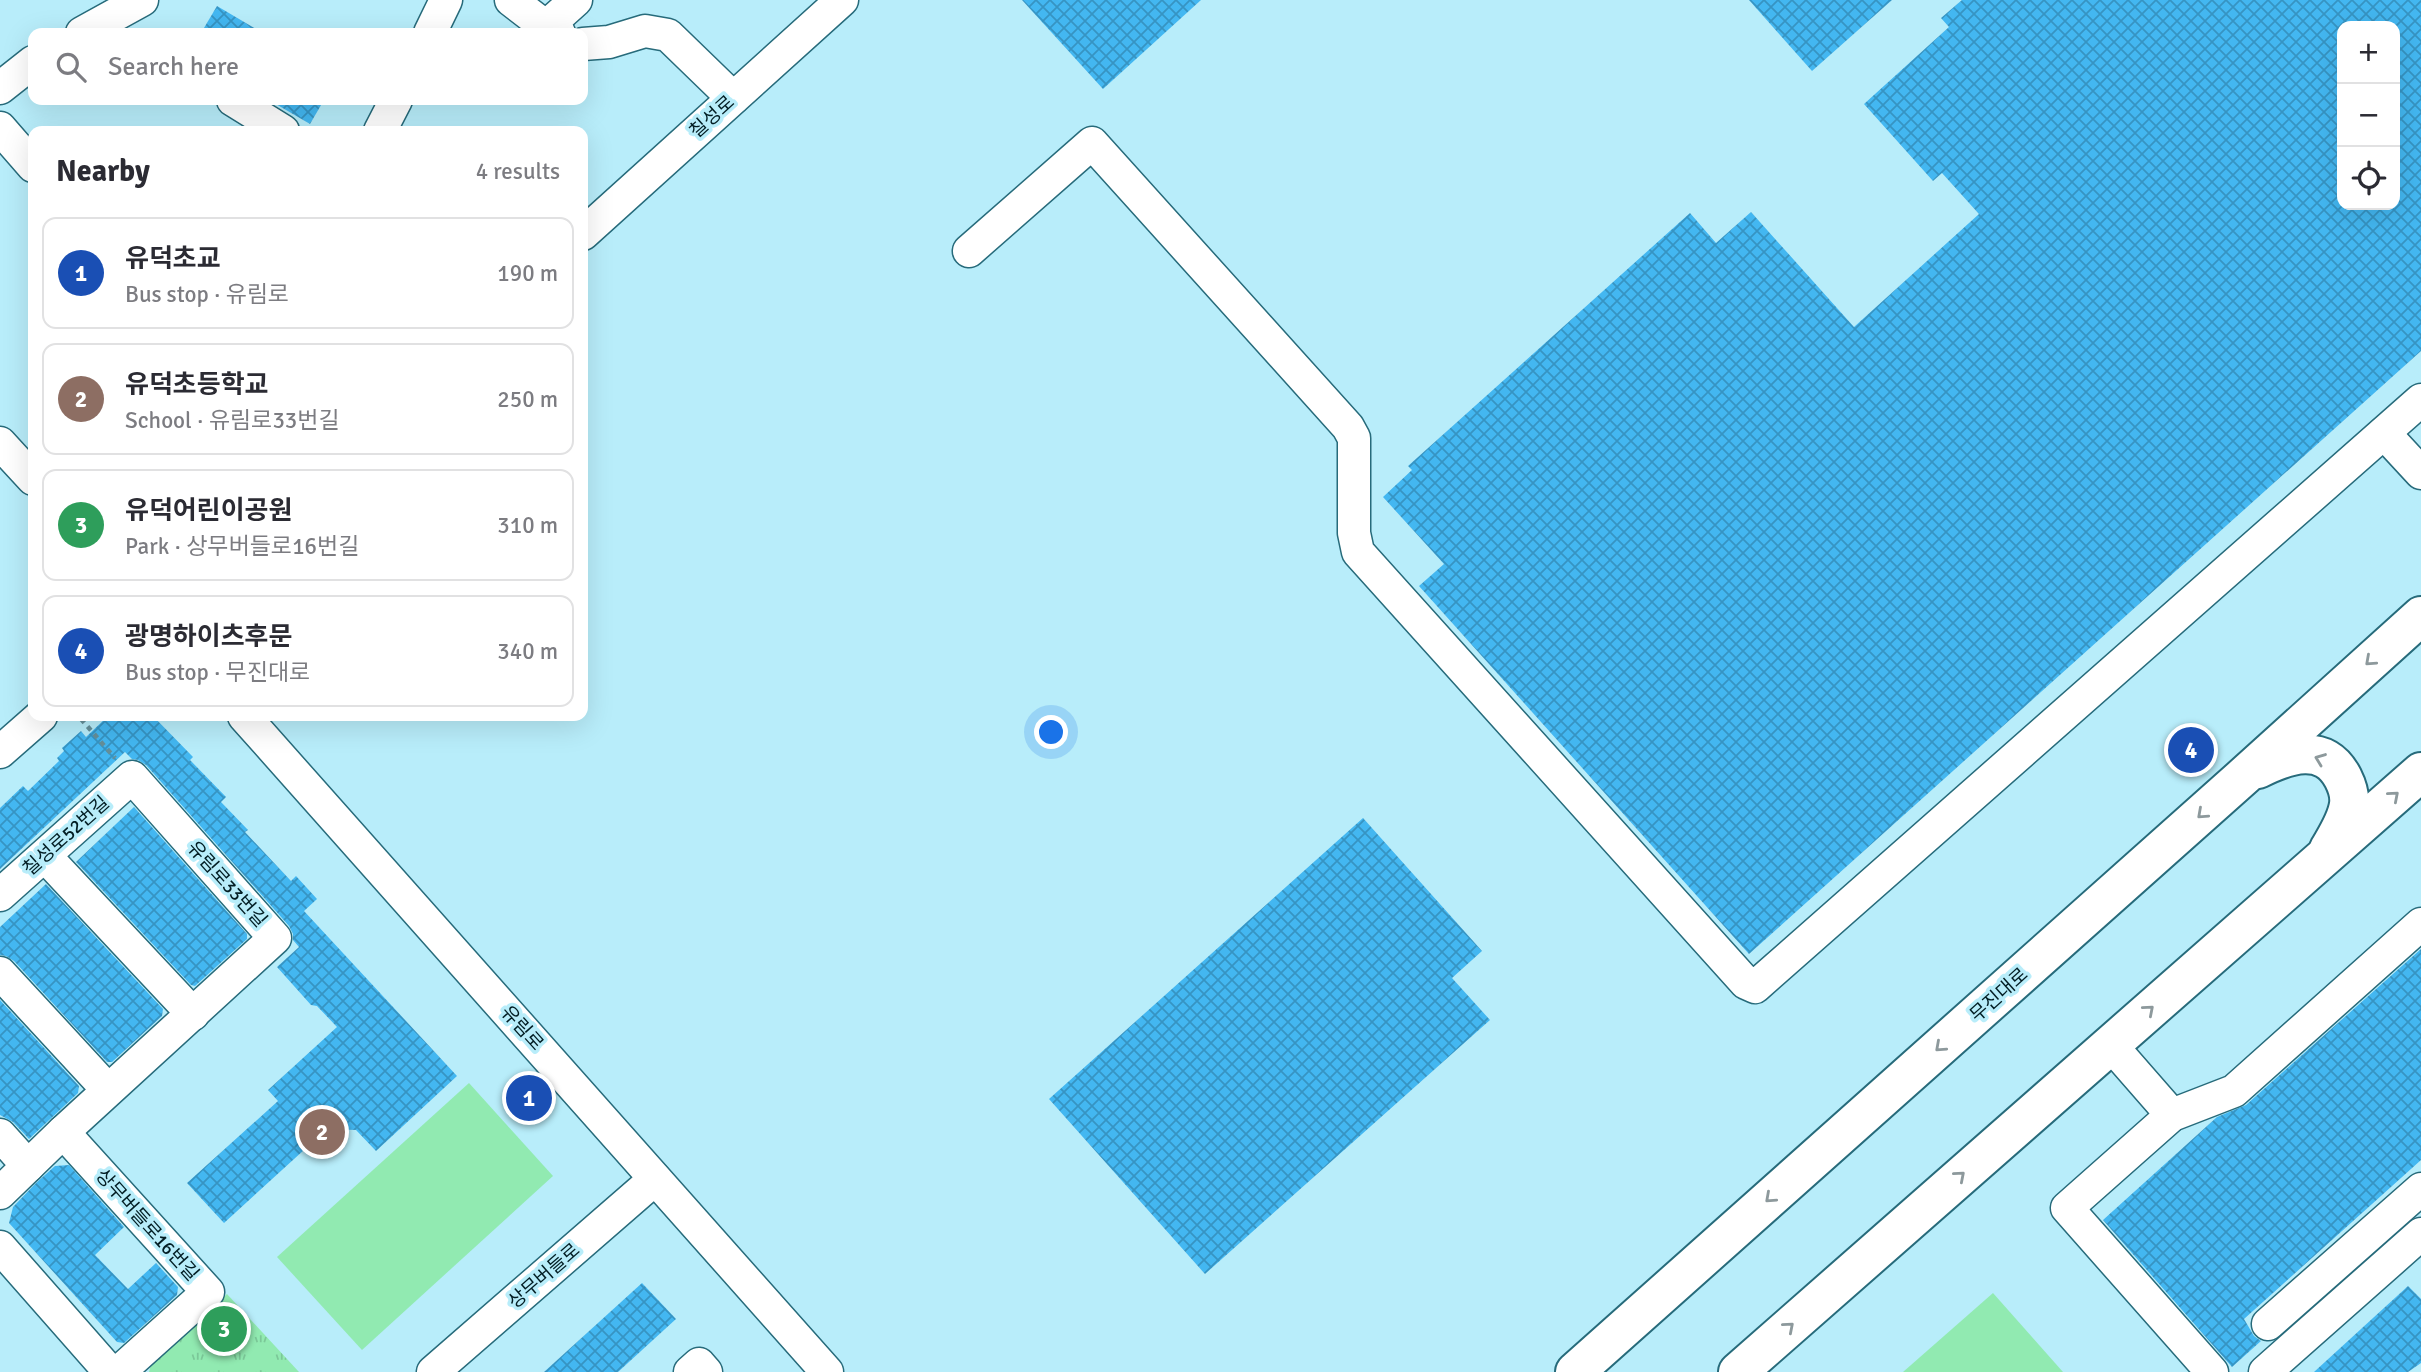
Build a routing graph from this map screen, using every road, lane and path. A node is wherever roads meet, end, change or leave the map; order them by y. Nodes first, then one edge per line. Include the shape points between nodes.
1 (142, 0) edge
2 (446, 0) edge
3 (510, 0) edge
4 (576, 0) edge
5 (842, 0) edge
6 (106, 28) edge
7 (432, 28) edge
8 (549, 28) edge
9 (554, 28) edge
10 (588, 44) edge
11 (28, 66) edge
12 (0, 88) edge
13 (733, 98) junction
14 (241, 105) edge
15 (393, 105) edge
16 (275, 126) edge
17 (383, 126) edge
18 (0, 128) edge
19 (28, 160) edge
20 (588, 229) edge
21 (969, 251) dead end
22 (2421, 400) edge
23 (2384, 433) junction
24 (0, 443) edge
25 (28, 472) edge
26 (2421, 473) edge
27 (2421, 615) edge
28 (35, 721) edge
29 (83, 721) edge
30 (248, 721) edge
31 (0, 752) edge
32 (2421, 772) edge
33 (2245, 775) junction
34 (132, 777) junction
35 (45, 856) junction
36 (2325, 857) junction
37 (0, 895) edge
38 (2421, 924) edge
39 (0, 973) edge
40 (193, 1014) junction
41 (2109, 1044) junction
42 (108, 1090) junction
43 (2172, 1115) junction
44 (63, 1132) junction
45 (0, 1135) edge
46 (28, 1166) junction
47 (655, 1179) junction
48 (2421, 1189) edge
49 (0, 1193) edge
50 (2421, 1234) edge
51 (0, 1247) edge
52 (2268, 1324) dead end
53 (110, 1372) edge
54 (119, 1372) edge
55 (433, 1372) edge
56 (690, 1372) edge
57 (706, 1372) edge
58 (827, 1372) edge
59 (1575, 1372) edge
60 (1738, 1372) edge
61 (2212, 1372) edge
62 (2265, 1372) edge

1 - 6 street
2 - 7 street
3 - 8 street
4 - 9 street
5 - 13 street, 칠성로
10 - 13 street via 645,31 668,35
11 - 12 street
13 - 20 street, 칠성로
14 - 16 street
15 - 17 street
18 - 19 street
21 - 23 street via 1092,143 1348,427 1354,438 1358,552 1746,983 1755,987
22 - 23 street
23 - 26 street
24 - 25 street
27 -> 33 main road, 무진대로
28 - 31 street
29 - 34 path
30 - 47 street, 유림로
36 -> 32 main road
36 -> 33 main road via 2349,803 2338,768 2325,758 2307,754 2290,756
33 -> 59 main road, 무진대로
34 - 35 street, 칠성로52번길
34 - 40 street, 유림로33번길 via 275,938
35 - 37 street, 칠성로52번길
35 - 40 street
41 -> 36 main road
38 - 43 street via 2234,1091
39 - 42 street
40 - 42 street, 유림로33번길
41 - 43 street
60 -> 41 main road
42 - 44 street, 유림로33번길
43 - 61 street via 2067,1208
44 - 46 street, 유림로33번길
44 - 54 street, 상무버들로16번길 via 208,1292
45 - 46 street
46 - 49 street, 유림로33번길
47 - 55 street, 상무버들로
47 - 58 street, 유림로
48 - 52 street
50 - 62 street
51 - 53 street
56 - 57 street via 699,1364

